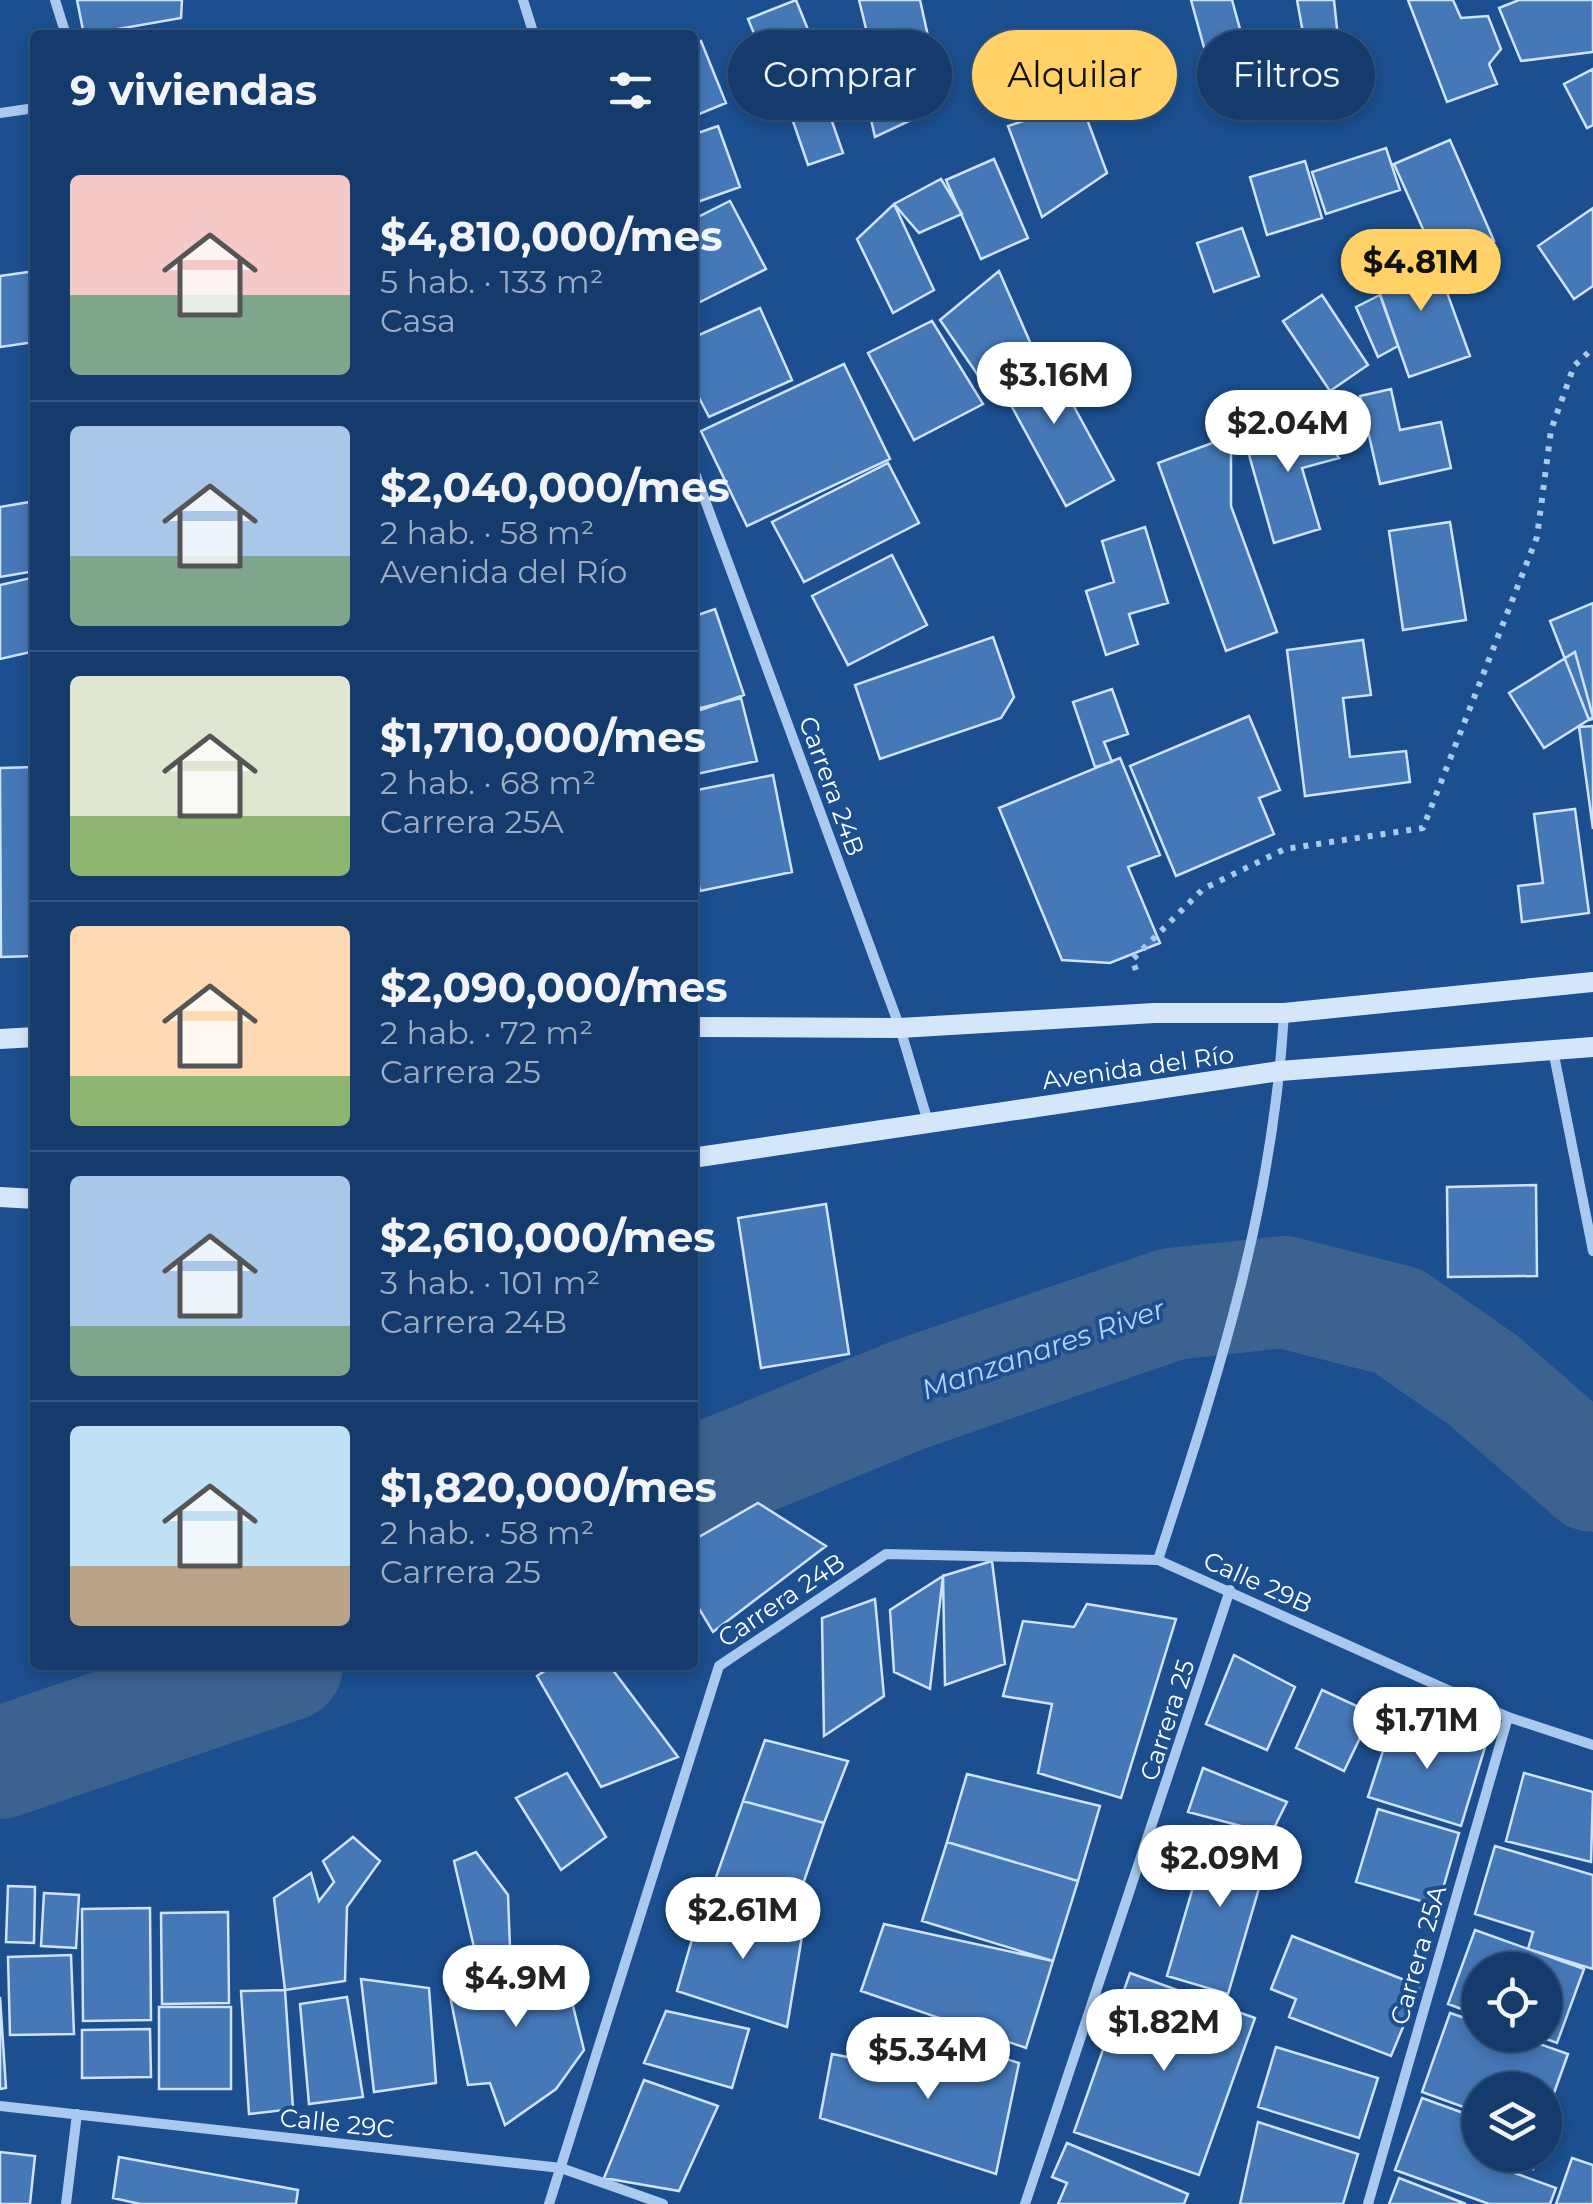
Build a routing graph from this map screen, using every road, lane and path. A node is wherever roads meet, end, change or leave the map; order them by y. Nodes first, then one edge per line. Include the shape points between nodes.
1 (55, 0) edge
2 (523, 0) edge
3 (64, 30) edge
4 (532, 30) edge
5 (30, 109) edge
6 (0, 113) edge
7 (1593, 348) edge
8 (698, 482) edge
9 (1593, 982) edge
10 (1154, 1014) junction
11 (1284, 1014) junction
12 (698, 1026) edge
13 (900, 1028) junction
14 (30, 1037) edge
15 (0, 1039) edge
16 (1593, 1047) edge
17 (1553, 1049) junction
18 (1280, 1072) junction
19 (928, 1122) junction
20 (698, 1157) edge
21 (0, 1197) edge
22 (30, 1199) edge
23 (1593, 1250) edge
24 (886, 1554) joint
25 (1158, 1560) junction
26 (1230, 1590) junction
27 (1508, 1717) junction
28 (1593, 1745) edge
29 (0, 2106) edge
30 (77, 2114) junction
31 (561, 2168) junction
32 (66, 2204) edge
33 (549, 2204) edge
34 (664, 2204) edge
35 (1025, 2204) edge
36 (1368, 2204) edge

1 - 3 street
2 - 4 street
5 - 6 street
7 - 10 path via 1574,366 1550,430 1537,537 1423,828 1284,848 1203,889 1132,960
8 - 13 street, Carrera 24B
9 - 11 main road, Avenida del Río
10 - 11 main road, Avenida del Río
10 - 13 main road, Avenida del Río
11 - 18 street
12 - 13 main road, Avenida del Río
13 - 19 street, Carrera 24B
14 - 15 main road
16 - 17 main road, Avenida del Río
17 - 18 main road, Avenida del Río
17 - 23 street
18 - 19 main road, Avenida del Río
18 - 25 street via 1263,1202 1221,1368
19 - 20 main road, Avenida del Río
21 - 22 main road
24 - 25 street, Calle 29B
24 - 31 street, Carrera 24B via 719,1666
25 - 26 street, Calle 29B
26 - 27 street, Calle 29B
26 - 35 street, Carrera 25
27 - 28 street, Calle 29B
27 - 36 street, Carrera 25A
29 - 30 street, Calle 29C
30 - 31 street, Calle 29C
30 - 32 street
31 - 33 street, Carrera 24B
31 - 34 street, Calle 29C

